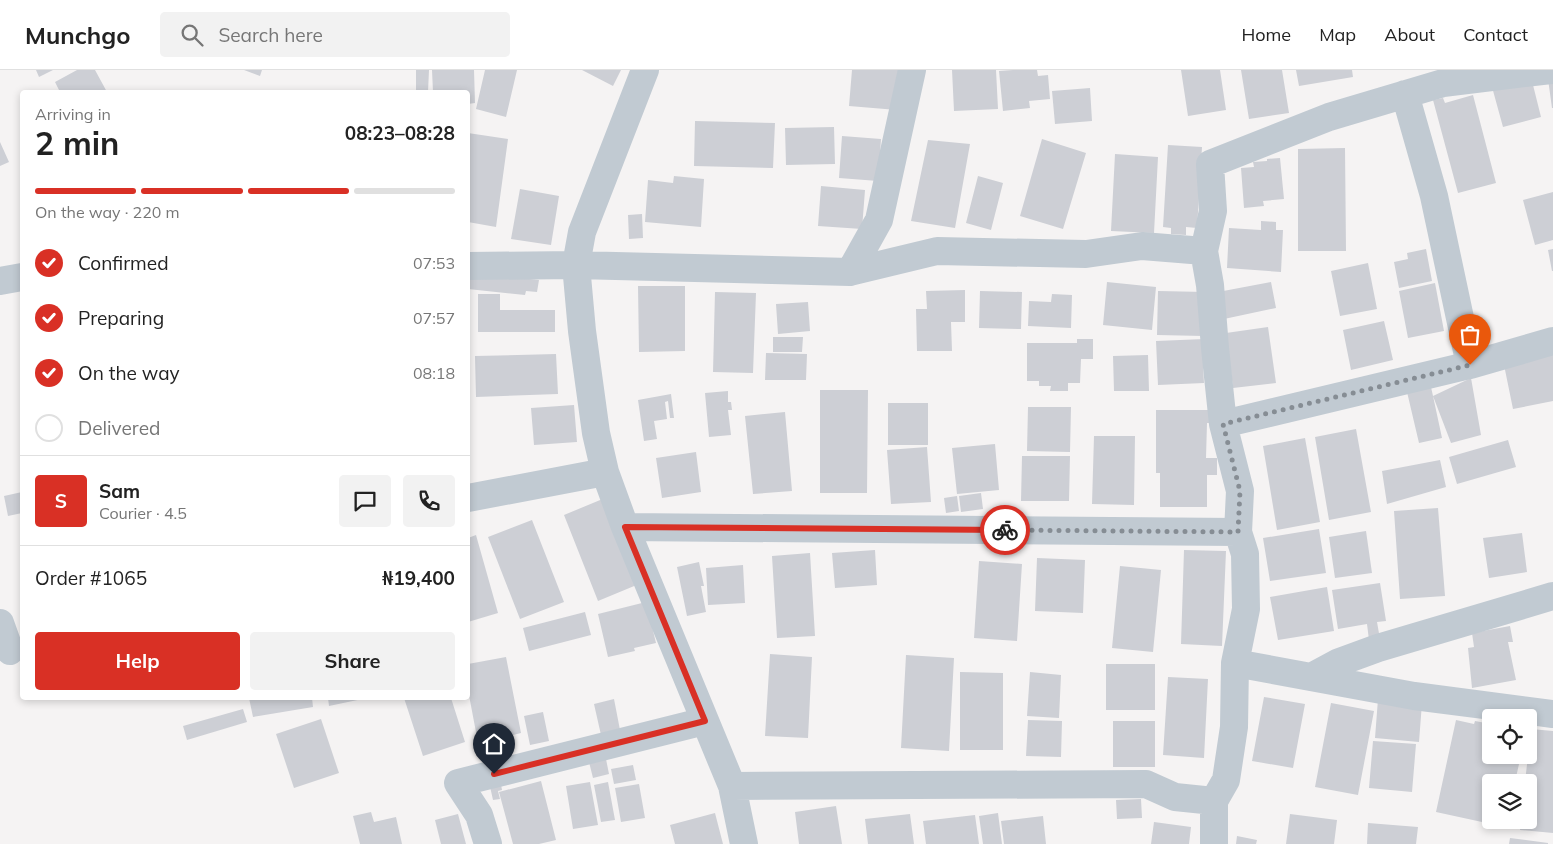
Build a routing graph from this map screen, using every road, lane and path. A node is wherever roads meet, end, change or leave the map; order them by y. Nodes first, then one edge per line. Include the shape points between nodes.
1 (644, 70) edge
2 (912, 70) edge
3 (1551, 70) edge
4 (1405, 94) junction
5 (1204, 252) junction
6 (576, 265) junction
7 (470, 266) edge
8 (850, 272) junction
9 (20, 277) edge
10 (0, 281) edge
11 (1553, 341) edge
12 (1470, 365) junction
13 (1223, 424) junction
14 (605, 472) junction
15 (470, 498) edge
16 (625, 527) junction
17 (1238, 532) junction
18 (1553, 596) edge
19 (0, 623) edge
20 (10, 651) dead end
21 (1235, 663) junction
22 (1311, 677) junction
23 (1553, 714) edge
24 (705, 721) junction
25 (732, 786) junction
26 (1214, 801) junction
27 (488, 844) edge
28 (744, 844) edge
29 (1214, 844) edge

1 - 6 street via 582,232
2 - 8 street via 879,220
3 - 4 street via 1443,83
4 - 5 street via 1329,117 1210,164 1213,211
4 - 12 street via 1434,196
5 - 8 street via 1142,246 1086,254 936,251
5 - 13 street
6 - 7 street
6 - 8 street
6 - 14 street via 584,350
9 - 10 street
11 - 12 street
12 - 13 street
13 - 17 street via 1240,491
14 - 15 street
14 - 16 street
16 - 17 street
16 - 24 street
17 - 21 street via 1245,554 1246,609
18 - 22 street via 1378,648 1336,663
19 - 20 street
21 - 22 street
21 - 26 street via 1234,727 1228,772
22 - 23 street via 1414,696
24 - 25 street
24 - 27 street via 458,782 479,815
25 - 26 street via 1146,784 1175,797
25 - 28 street
26 - 29 street

